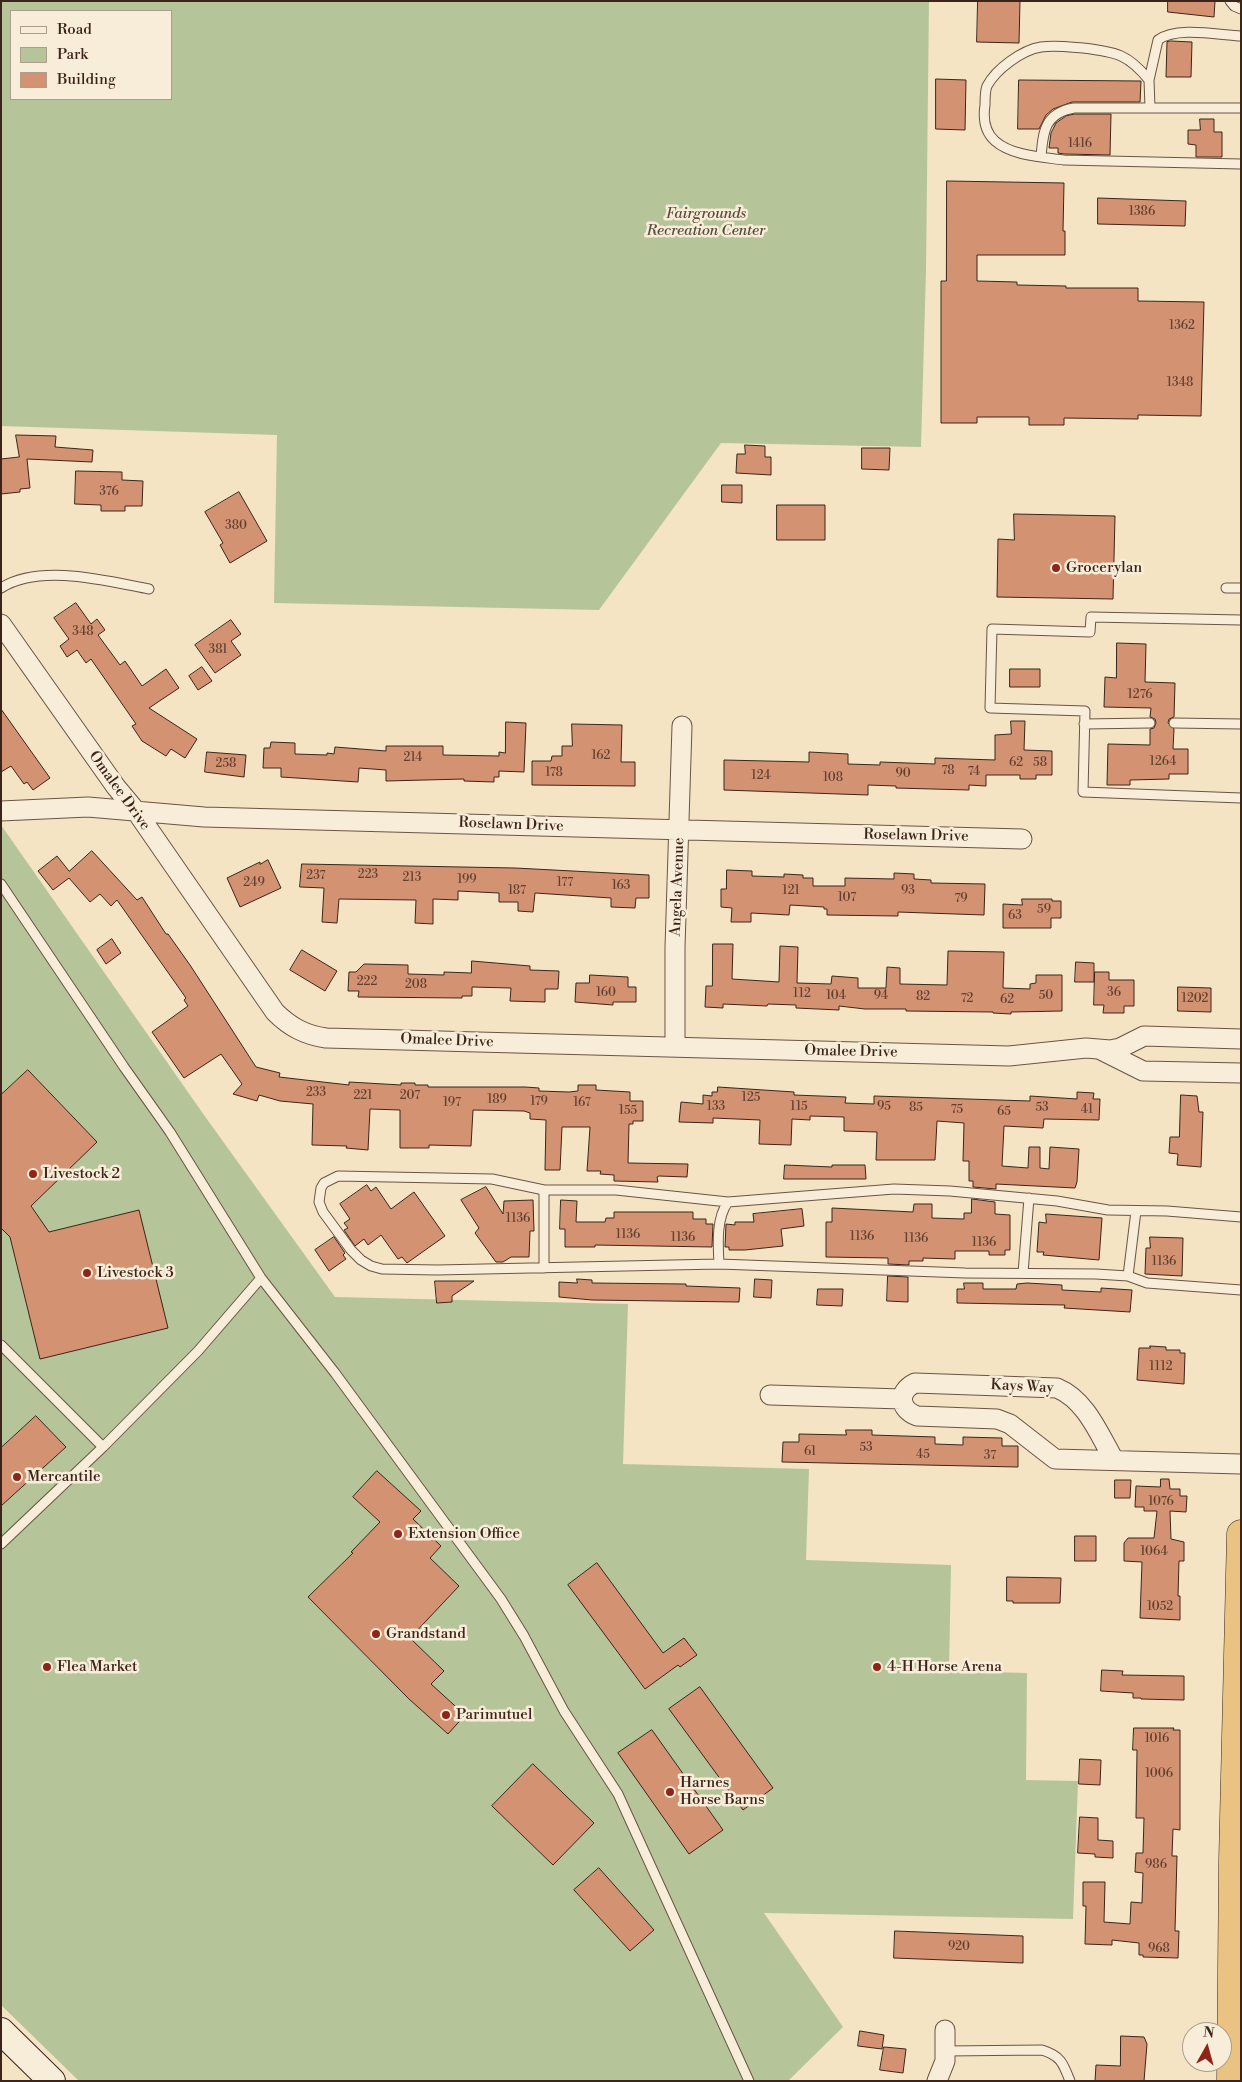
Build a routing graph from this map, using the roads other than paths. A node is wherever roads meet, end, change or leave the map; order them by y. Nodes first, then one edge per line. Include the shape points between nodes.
1 (1230, 1) edge
2 (1241, 9) edge
3 (1241, 36) edge
4 (1149, 80) junction
5 (1150, 107) junction
6 (1241, 108) edge
7 (1041, 157) junction
8 (1241, 164) edge
9 (1, 588) edge
10 (1226, 588) dead end
11 (1241, 588) edge
12 (150, 589) dead end
13 (1241, 620) edge
14 (1, 624) edge
15 (1150, 723) dead end
16 (1174, 723) dead end
17 (1084, 724) junction
18 (1241, 724) edge
19 (682, 726) dead end
20 (1241, 798) edge
21 (1, 811) edge
22 (136, 811) junction
23 (680, 830) junction
24 (1022, 839) dead end
25 (1, 884) edge
26 (1241, 1039) edge
27 (675, 1047) junction
28 (1100, 1050) junction
29 (1241, 1073) edge
30 (544, 1190) junction
31 (1029, 1198) junction
32 (728, 1202) junction
33 (1136, 1211) junction
34 (1241, 1217) edge
35 (719, 1264) junction
36 (544, 1268) junction
37 (1023, 1273) junction
38 (1128, 1276) junction
39 (261, 1278) junction
40 (1241, 1290) edge
41 (1, 1345) edge
42 (770, 1395) dead end
43 (902, 1399) junction
44 (102, 1447) junction
45 (1114, 1460) junction
46 (1241, 1464) edge
47 (1241, 1534) edge
48 (1, 1544) edge
49 (945, 2030) dead end
50 (1, 2031) edge
51 (946, 2051) junction
52 (52, 2081) edge
53 (749, 2081) edge
54 (937, 2081) edge
55 (1070, 2081) edge
56 (1231, 2081) edge

1 - 2 lane
3 - 4 lane via 1166,34 1158,40
4 - 5 lane
4 - 7 lane via 1129,59 1102,50 1040,47 1004,65 987,87 986,129 995,141 1011,151
5 - 6 lane
5 - 7 lane via 1062,110 1047,125
7 - 8 lane
9 - 12 lane via 24,578 68,575
10 - 11 lane
13 - 17 lane via 1091,617 1090,632 992,629 990,708 1085,711
14 - 22 street, Omalee Drive
15 - 17 lane
16 - 18 lane
17 - 20 lane via 1083,792
19 - 23 street, Angela Avenue
21 - 22 street, Roselawn Drive via 88,807
22 - 23 street, Roselawn Drive via 204,817
22 - 27 street, Omalee Drive via 274,1012 301,1032 326,1038
23 - 24 street, Roselawn Drive
23 - 27 street, Angela Avenue
25 - 39 lane via 170,1132
26 - 28 street, Omalee Drive via 1144,1036 1120,1048
27 - 28 street, Omalee Drive via 1009,1056
28 - 29 street, Omalee Drive via 1143,1071
30 - 32 lane via 616,1190
30 - 36 lane
30 - 36 lane via 492,1179 338,1176 324,1183 319,1202 351,1250 371,1266 437,1270
31 - 32 lane via 894,1189
31 - 33 lane
31 - 37 lane
32 - 35 lane via 719,1230
33 - 34 lane
33 - 38 lane
35 - 36 lane
35 - 37 lane
37 - 38 lane
38 - 40 lane via 1147,1283
39 - 44 lane via 198,1351
39 - 53 lane via 335,1373 524,1636 564,1711 618,1794
41 - 44 lane
42 - 43 street
43 - 45 street via 908,1413 916,1416 997,1419 1010,1424 1055,1459
43 - 45 street, Kays Way via 908,1387 915,1383 1057,1388 1079,1401
44 - 48 lane
45 - 46 street
47 - 56 highway
49 - 51 street
50 - 52 street
51 - 54 street via 946,2061
51 - 55 lane via 1042,2050 1054,2054 1063,2063

